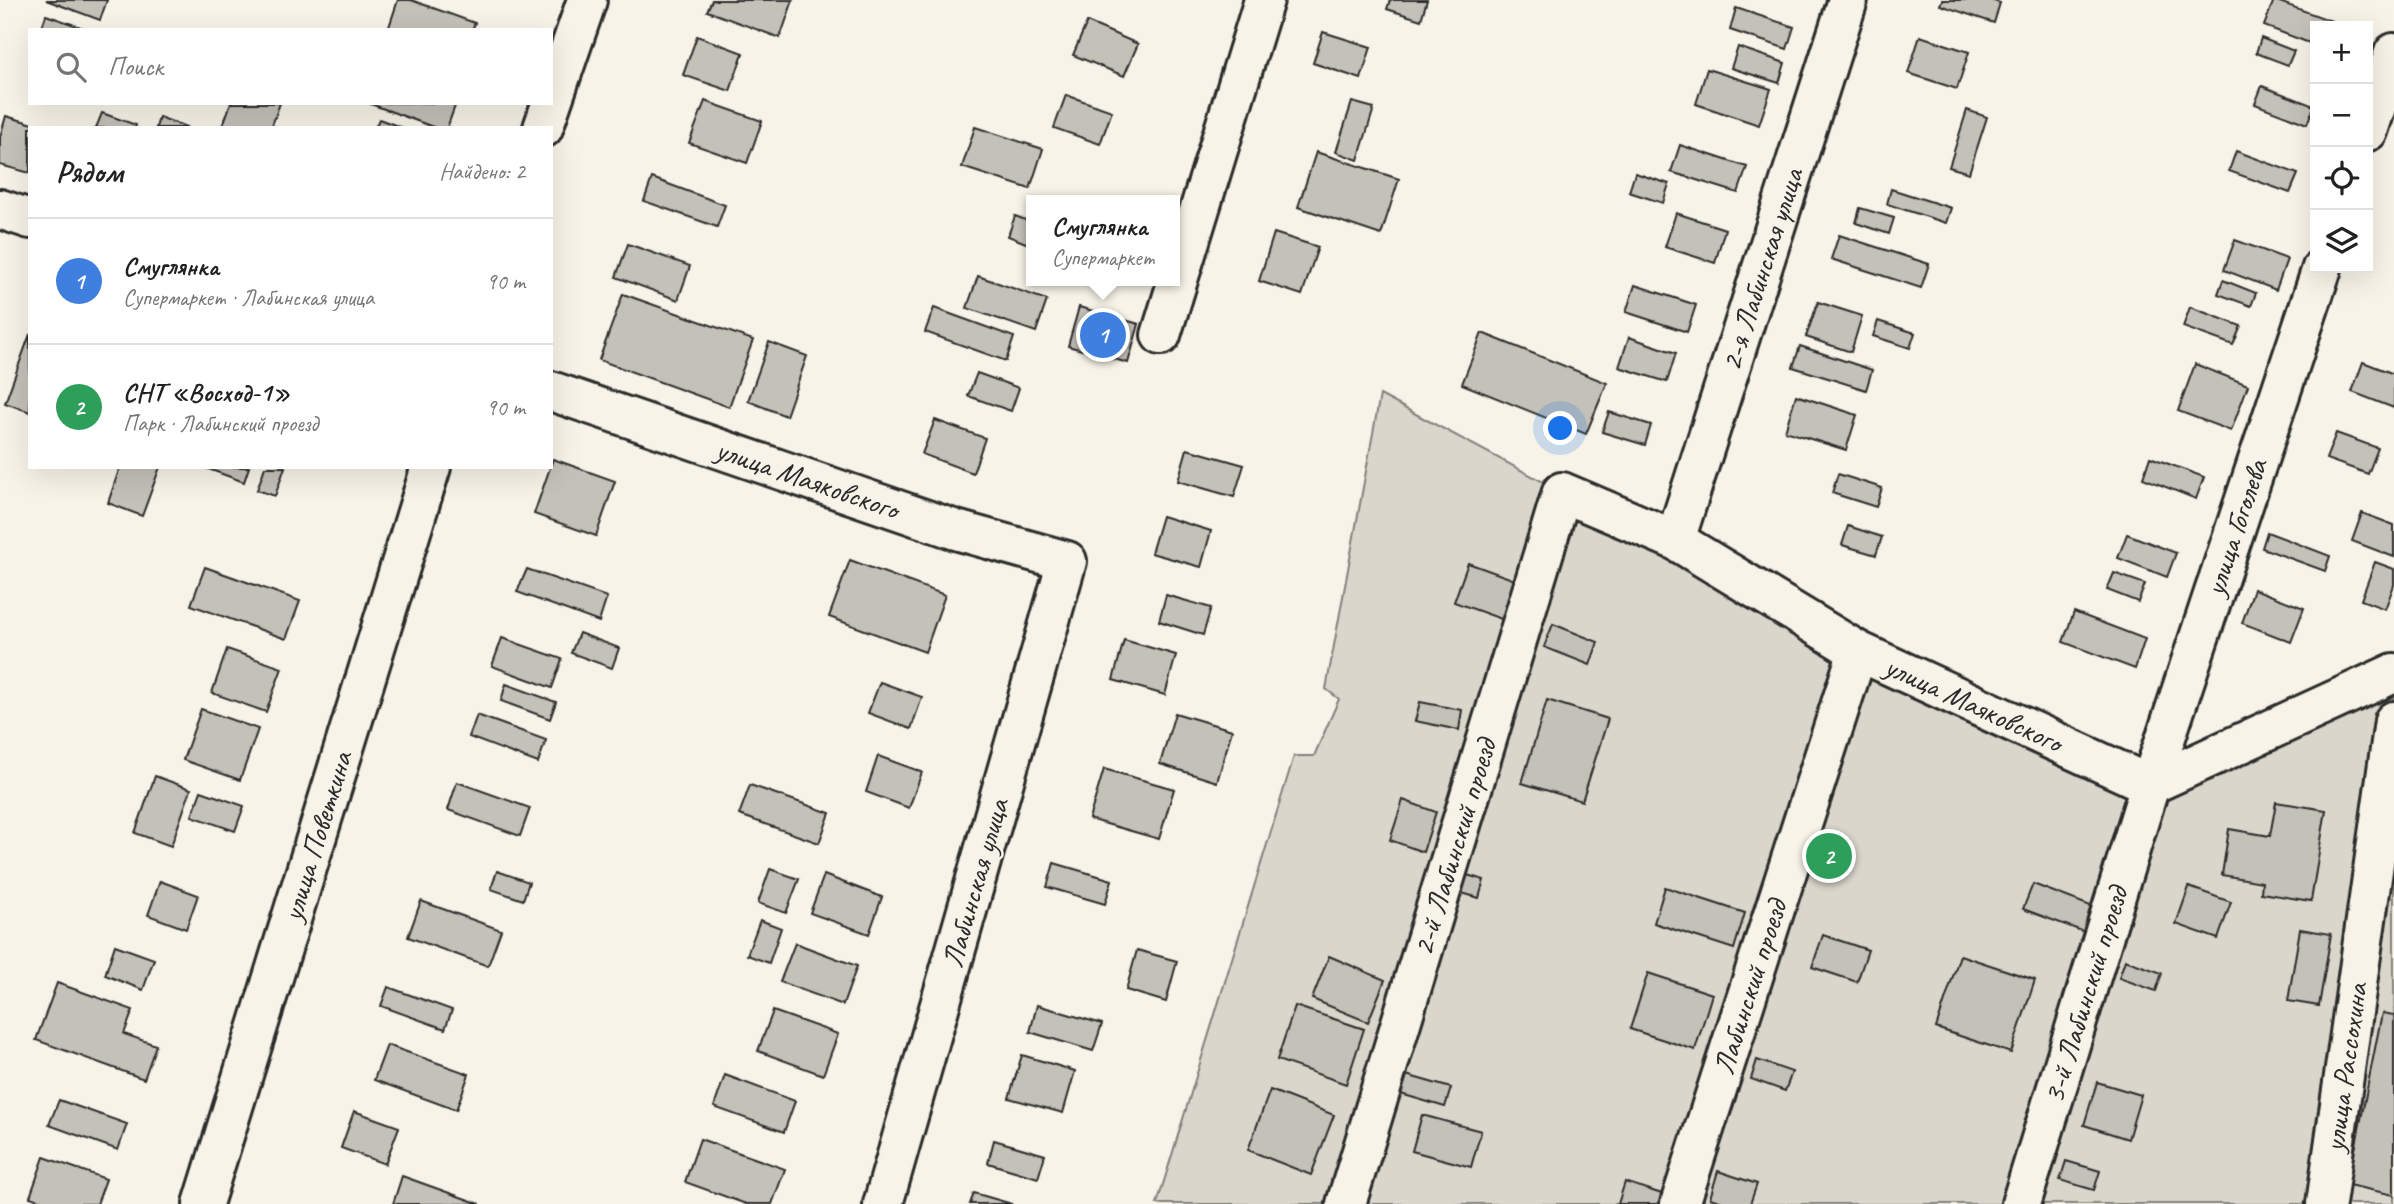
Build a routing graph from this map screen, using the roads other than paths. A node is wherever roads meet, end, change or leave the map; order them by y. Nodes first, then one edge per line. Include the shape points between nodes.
1 (587, 0) edge
2 (1264, 0) edge
3 (1848, 0) edge
4 (2394, 53) edge
5 (553, 99) edge
6 (551, 105) edge
7 (2373, 116) edge
8 (544, 126) edge
9 (0, 209) edge
10 (28, 218) edge
11 (1180, 273) edge
12 (2320, 273) edge
13 (1176, 286) edge
14 (1161, 335) dead end
15 (553, 392) edge
16 (430, 469) edge
17 (1562, 492) joint
18 (1675, 540) junction
19 (1067, 561) joint
20 (1858, 651) junction
21 (2394, 673) edge
22 (2394, 721) edge
23 (2150, 785) junction
24 (203, 1204) edge
25 (883, 1204) edge
26 (1346, 1204) edge
27 (1680, 1204) edge
28 (2021, 1204) edge
29 (2326, 1204) edge

1 - 5 street
2 - 11 street
3 - 18 street, 2-я Лабинская улица
4 - 7 street
6 - 8 street
9 - 10 street
12 - 23 street, улица Гоголева
13 - 14 street
15 - 19 street, улица Маяковского via 956,530
16 - 24 street, улица Поветкина
17 - 18 street, улица Маяковского
17 - 26 street, 2-й Лабинский проезд
18 - 20 street, улица Маяковского
19 - 25 street, Лабинская улица
20 - 23 street, улица Маяковского
20 - 27 street, Лабинский проезд
21 - 23 street
22 - 29 street, улица Рассохина
23 - 28 street, 3-й Лабинский проезд

